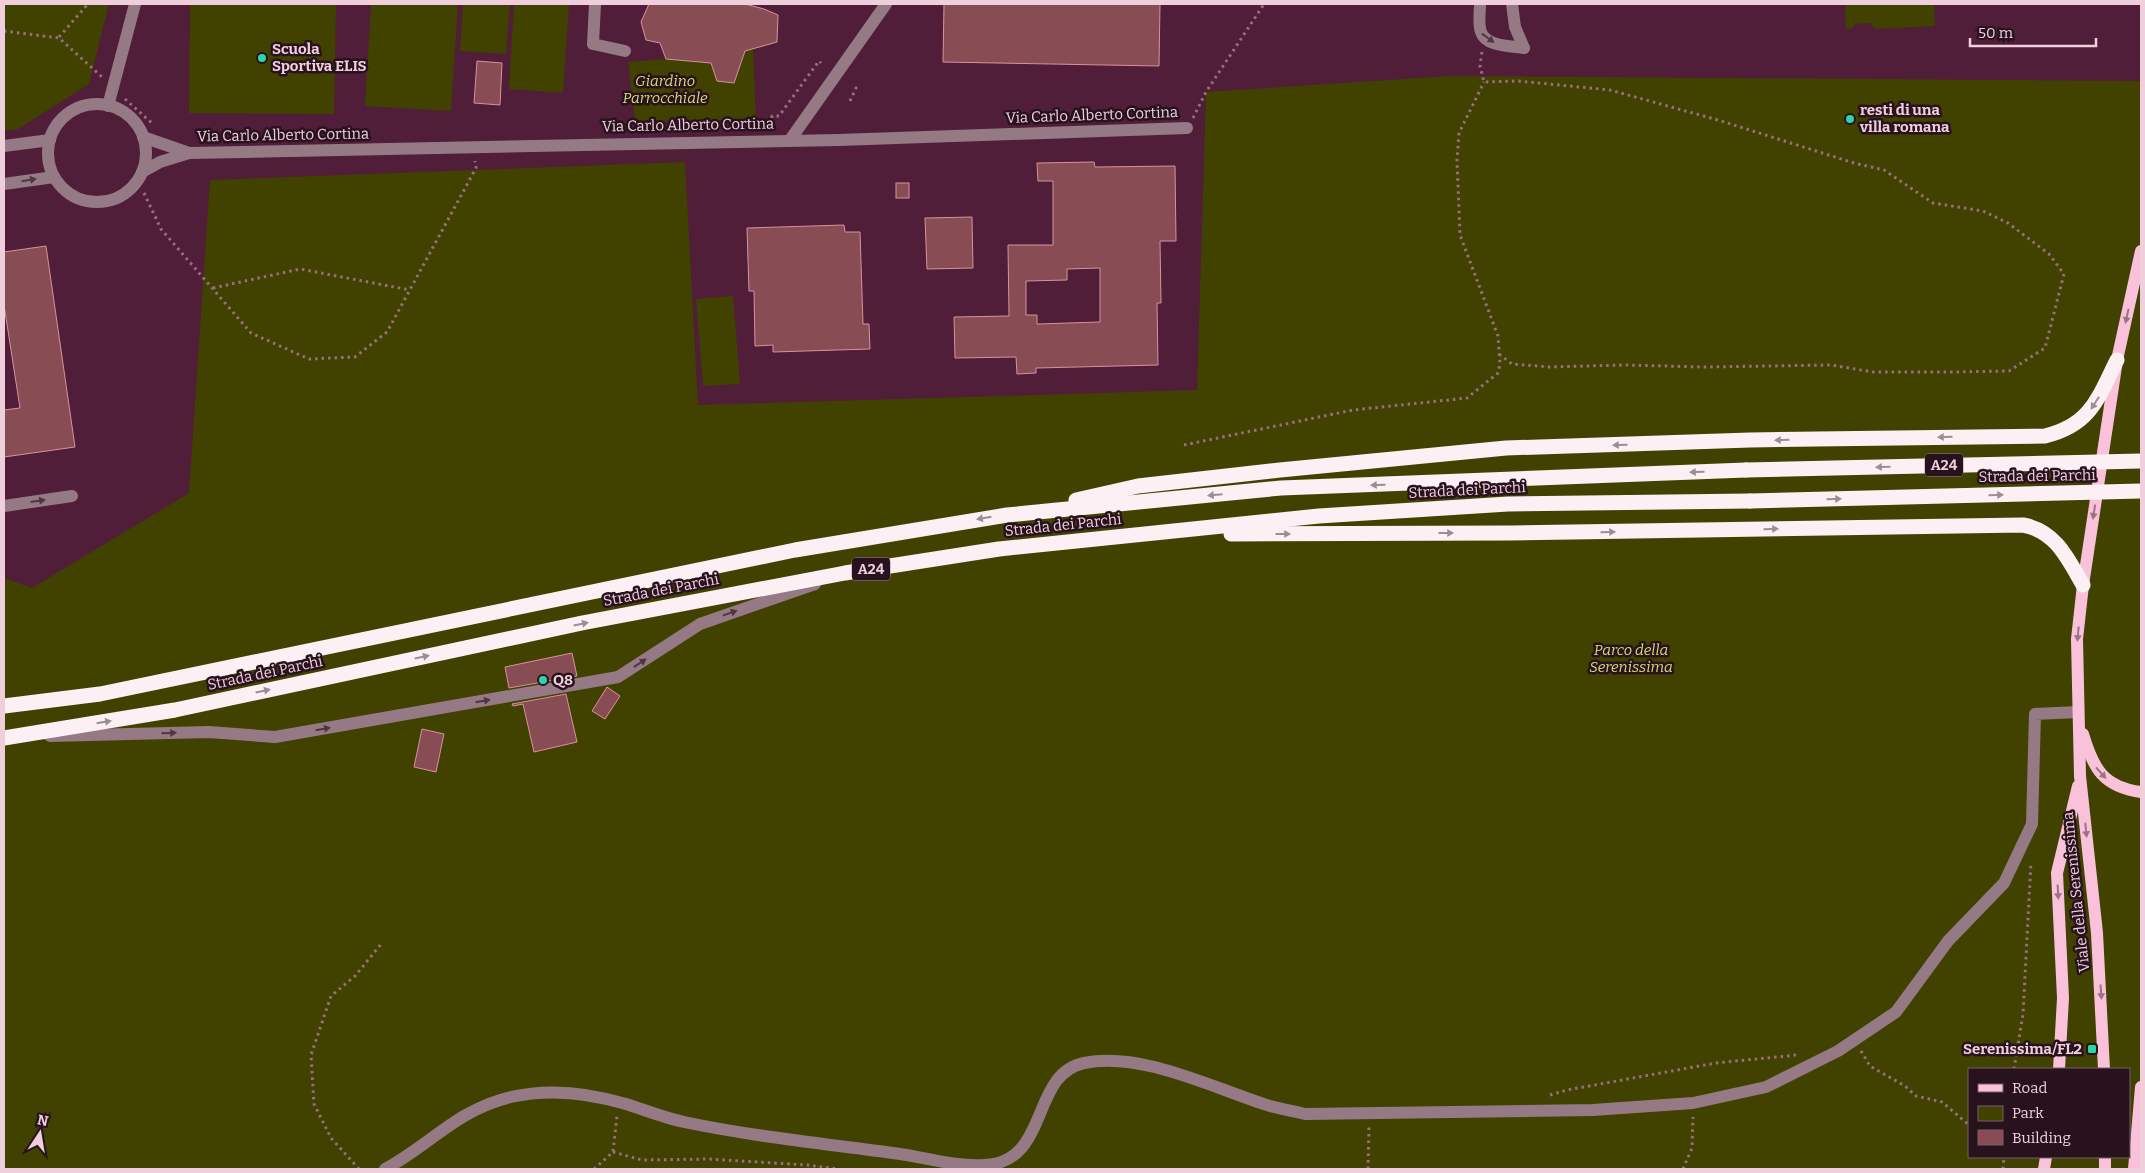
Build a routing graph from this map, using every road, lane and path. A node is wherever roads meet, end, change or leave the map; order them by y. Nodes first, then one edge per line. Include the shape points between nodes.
1 (88, 4) edge
2 (135, 4) edge
3 (595, 4) edge
4 (886, 4) edge
5 (1264, 4) edge
6 (1480, 4) edge
7 (1512, 4) edge
8 (4, 31) edge
9 (59, 38) junction
10 (1485, 38) junction
11 (626, 51) dead end
12 (821, 63) dead end
13 (1484, 82) junction
14 (853, 86) dead end
15 (113, 88) junction
16 (850, 101) dead end
17 (108, 106) junction
18 (772, 118) dead end
19 (1187, 128) joint
20 (160, 131) dead end
21 (143, 137) junction
22 (50, 140) junction
23 (790, 140) junction
24 (4, 146) edge
25 (474, 146) junction
26 (189, 154) junction
27 (142, 172) junction
28 (54, 177) junction
29 (4, 184) edge
30 (144, 193) dead end
31 (2141, 251) edge
32 (213, 288) junction
33 (410, 290) junction
34 (1499, 354) junction
35 (2117, 360) junction
36 (1184, 445) dead end
37 (2141, 461) edge
38 (2141, 491) edge
39 (72, 496) dead end
40 (4, 506) edge
41 (1007, 515) junction
42 (1147, 534) junction
43 (845, 573) junction
44 (2083, 585) junction
45 (4, 706) edge
46 (2078, 712) junction
47 (10, 738) edge
48 (2080, 776) junction
49 (2141, 792) edge
50 (2031, 852) dead end
51 (382, 943) dead end
52 (1854, 1040) junction
53 (1828, 1056) junction
54 (2014, 1068) edge
55 (2059, 1068) edge
56 (2104, 1068) edge
57 (2141, 1087) edge
58 (1541, 1098) dead end
59 (619, 1102) junction
60 (1693, 1103) junction
61 (1369, 1112) junction
62 (1968, 1123) edge
63 (613, 1152) junction
64 (358, 1169) edge
65 (385, 1169) edge
66 (594, 1169) edge
67 (838, 1169) edge
68 (1368, 1169) edge
69 (1683, 1169) edge
70 (2134, 1169) edge

1 - 9 path
2 - 15 street
3 - 11 street via 593,44
4 - 23 street
5 - 19 path via 1206,92
6 - 10 street via 1481,32
10 -> 7 street via 1498,44 1524,48 1514,27
8 - 9 path
9 - 15 path
10 - 13 path via 1480,66
12 - 18 path via 819,61 779,116
13 - 34 path via 1459,133 1460,235 1498,336
13 - 34 path via 1518,81 1610,90 1884,170 1933,203 1983,211 2008,223 2049,254 2064,274 2045,348 2009,371 1874,372 1831,365 1549,367 1512,364
14 - 16 path via 856,88
15 - 17 street
15 - 20 path
17 - 21 street via 123,112
17 - 22 street via 94,104 66,115
19 - 23 street, Via Carlo Alberto Cortina
21 - 26 street, Via Carlo Alberto Cortina
21 - 27 street via 145,161
22 - 24 street
22 - 28 street via 49,165
23 - 25 street, Via Carlo Alberto Cortina
25 - 26 street, Via Carlo Alberto Cortina
25 - 33 path via 476,168
26 - 27 street, Via Carlo Alberto Cortina via 160,162
27 - 28 street, Via Carlo Alberto Cortina via 127,192 102,201 74,196
29 -> 28 street
30 - 32 path via 161,229
31 -> 35 main road, Viale della Serenissima
32 - 33 path via 300,269
32 - 33 path via 251,333 309,359 355,357 388,332
34 - 36 path via 1498,373 1467,398 1353,410
35 -> 41 highway via 2100,395 2085,416 2062,432 2045,436 1506,448 1138,486
35 -> 44 main road, Viale della Serenissima
37 -> 41 highway, Strada dei Parchi / A24, bridge via 1746,470 1281,488
42 -> 38 highway, Strada dei Parchi / A24, bridge via 1319,516 1508,504
40 -> 39 street
41 -> 45 highway, Strada dei Parchi / A24 via 796,550 100,694
42 - 43 highway, Strada dei Parchi / A24 via 999,549
42 -> 44 highway via 1512,533 2023,525 2037,529 2056,542
47 -> 43 highway, Strada dei Parchi / A24 via 175,710 582,623
47 -> 43 street via 209,732 275,737 618,677 700,624
44 -> 46 main road, Viale della Serenissima via 2078,639
46 - 48 main road, Viale della Serenissima
46 -> 49 main road, Viale della Serenissima via 2098,772 2111,783
46 - 52 street via 2035,714 2032,824 2004,883 1948,941 1896,1012
48 -> 55 main road via 2057,873 2063,998
48 -> 56 main road, Viale della Serenissima via 2097,933
50 - 54 path via 2023,1014
51 - 64 path via 355,976 331,996 311,1055 314,1104 331,1138
52 - 53 street
52 - 62 path via 1870,1066 1916,1096 1942,1102
53 - 58 path via 1787,1054 1716,1063 1567,1090
53 - 60 street via 1766,1086
57 - 70 main road
59 - 61 street via 682,1122 752,1135 902,1154 959,1165 988,1166 1007,1159 1025,1146 1061,1074 1082,1063 1110,1060 1146,1065 1304,1114
59 - 63 path
59 - 65 street via 562,1092 510,1097 482,1106 453,1121
60 - 61 street via 1593,1110
60 - 69 path via 1692,1148
61 - 68 path
63 - 66 path
63 - 67 path via 642,1160 708,1159

